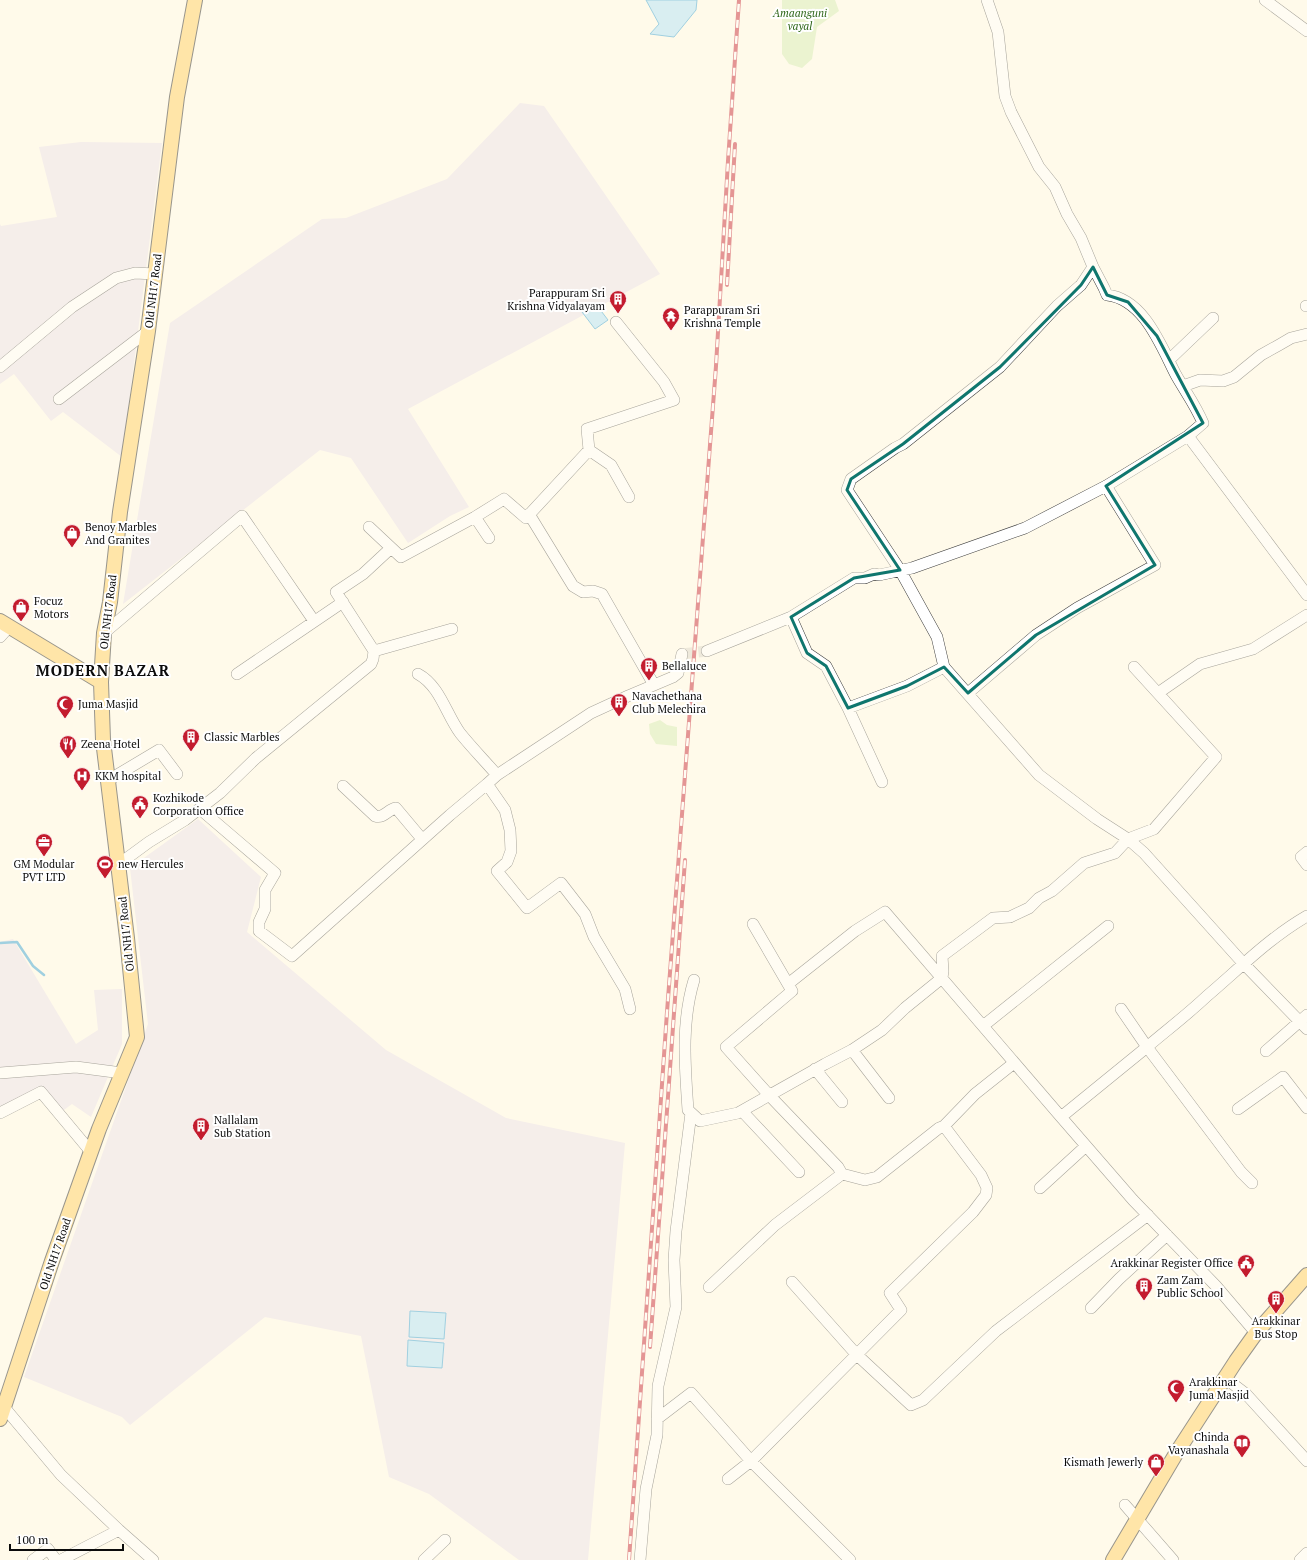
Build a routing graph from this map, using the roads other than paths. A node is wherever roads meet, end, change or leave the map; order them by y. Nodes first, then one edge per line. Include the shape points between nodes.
1 (195, 0) edge
2 (987, 0) edge
3 (1265, 0) edge
4 (1307, 31) edge
5 (1092, 266) junction
6 (155, 274) junction
7 (1213, 318) dead end
8 (616, 322) dead end
9 (148, 331) junction
10 (1307, 334) edge
11 (1169, 360) junction
12 (0, 367) edge
13 (1183, 386) junction
14 (59, 400) dead end
15 (1188, 436) junction
16 (589, 450) junction
17 (1106, 486) junction
18 (629, 497) dead end
19 (529, 514) junction
20 (475, 517) junction
21 (369, 527) dead end
22 (488, 538) dead end
23 (391, 548) junction
24 (900, 570) junction
25 (1307, 595) edge
26 (343, 602) junction
27 (1307, 615) edge
28 (791, 617) junction
29 (314, 621) junction
30 (3, 628) edge
31 (452, 629) dead end
32 (104, 633) junction
33 (374, 651) junction
34 (707, 651) tunnel mouth
35 (682, 654) dead end
36 (944, 667) junction
37 (1134, 667) dead end
38 (237, 674) dead end
39 (418, 674) dead end
40 (101, 682) junction
41 (654, 686) junction
42 (968, 693) junction
43 (1158, 693) junction
44 (848, 708) junction
45 (177, 774) dead end
46 (497, 775) junction
47 (107, 781) junction
48 (882, 782) dead end
49 (487, 784) junction
50 (343, 786) dead end
51 (200, 808) junction
52 (422, 839) junction
53 (1128, 839) junction
54 (1307, 852) edge
55 (119, 864) junction
56 (1307, 865) edge
57 (1307, 916) edge
58 (752, 924) dead end
59 (1108, 926) dead end
60 (1243, 963) junction
61 (942, 978) junction
62 (694, 980) dead end
63 (788, 984) junction
64 (1121, 1009) dead end
65 (630, 1010) dead end
66 (1304, 1022) edge
67 (983, 1026) junction
68 (1146, 1047) junction
69 (852, 1050) junction
70 (1266, 1051) dead end
71 (1014, 1063) junction
72 (815, 1069) junction
73 (0, 1073) edge
74 (122, 1073) junction
75 (769, 1095) junction
76 (889, 1098) dead end
77 (842, 1102) dead end
78 (1307, 1108) edge
79 (1238, 1109) dead end
80 (742, 1111) junction
81 (0, 1113) edge
82 (690, 1113) junction
83 (1061, 1117) junction
84 (944, 1126) junction
85 (1086, 1146) junction
86 (91, 1152) junction
87 (799, 1172) dead end
88 (842, 1174) junction
89 (1252, 1183) dead end
90 (1040, 1188) dead end
91 (1148, 1215) junction
92 (1167, 1235) junction
93 (1307, 1275) edge
94 (792, 1282) dead end
95 (709, 1287) dead end
96 (1091, 1308) dead end
97 (1256, 1333) junction
98 (856, 1354) junction
99 (1225, 1378) junction
100 (2, 1413) edge
101 (657, 1418) junction
102 (751, 1461) junction
103 (1307, 1461) edge
104 (728, 1478) dead end
105 (1125, 1505) dead end
106 (1136, 1519) junction
107 (119, 1530) junction
108 (445, 1540) dead end
109 (643, 1558) edge
110 (33, 1560) edge
111 (56, 1560) edge
112 (61, 1560) edge
113 (153, 1560) edge
114 (424, 1560) edge
115 (850, 1560) edge
116 (1113, 1560) edge
117 (1174, 1560) edge

1 - 6 main road, Old NH17 Road via 177,97
2 - 5 street via 998,32 1000,82 1010,112 1054,187 1081,238
3 - 4 street
5 - 11 street via 1107,295 1128,302 1140,312 1157,336
5 - 24 street via 1081,285 1057,306 1000,367 904,444 851,479 847,490
6 - 9 main road, Old NH17 Road
6 - 12 street via 135,273 116,278 72,307
7 - 11 street
8 - 16 street via 664,382 674,400 587,429
9 - 14 street
9 - 32 main road, Old NH17 Road
10 - 13 street via 1291,338 1261,355 1234,377 1223,381 1200,380
11 - 13 street
13 - 15 street via 1203,423
15 - 17 street
15 - 25 street
16 - 18 street via 611,465
16 - 19 street
17 - 24 street via 1025,528
17 - 42 street via 1155,565 1036,634
19 - 20 street via 526,518 504,499
19 - 41 street via 573,586 583,592 593,590 602,594
20 - 22 street
20 - 23 street via 401,557
21 - 23 street
23 - 26 street via 363,574 336,592
24 - 28 street via 854,578
24 - 36 street via 937,637
26 - 29 street
26 - 33 street
27 - 43 street via 1253,649 1200,664
28 - 34 street
28 - 44 street via 807,653 826,666
29 - 32 street via 242,516
29 - 38 street
30 - 40 main road
31 - 33 street
32 - 40 main road, Old NH17 Road
33 - 51 street via 374,660 371,664 256,758 220,793
35 - 41 street via 678,673
36 - 42 street
36 - 44 street via 907,686
37 - 43 street
39 - 46 street via 427,679 436,690 460,733
40 - 47 main road, Old NH17 Road
41 - 46 street via 583,718
42 - 53 street via 1039,775
43 - 53 street via 1216,757 1154,829
44 - 48 street
45 - 47 street via 159,750
46 - 49 street
47 - 55 main road, Old NH17 Road
49 - 52 street
49 - 65 street via 506,810 510,830 511,851 507,862 497,871 527,908 561,883 585,914 594,937 625,989
50 - 52 street via 375,816 378,817 396,808
51 - 52 street via 275,873 265,890 265,909 259,922 259,931 292,956
51 - 55 street
53 - 60 street via 1144,853
53 - 61 street via 1115,853 1084,863 1030,908 1010,917 993,918 953,947 942,956
54 - 56 street via 1301,857
55 - 74 main road, Old NH17 Road via 137,1038
57 - 60 street via 1290,926
58 - 63 street
59 - 67 street
60 - 66 street
60 - 68 street via 1208,996
61 - 63 street via 885,912 855,931
61 - 67 street
61 - 69 street via 904,1008 882,1030
62 - 82 street via 685,1028
63 - 75 street via 792,991 726,1047
64 - 68 street
66 - 70 street
67 - 71 street
68 - 83 street
68 - 89 street
69 - 72 street
69 - 76 street
71 - 83 street
71 - 84 street via 975,1094
72 - 75 street
72 - 77 street
73 - 74 street via 76,1067
74 - 86 main road, Old NH17 Road
75 - 80 street
75 - 88 street
78 - 79 street via 1283,1077
80 - 82 street via 700,1121
80 - 87 street
81 - 86 street via 40,1092
82 - 101 street via 676,1231 676,1307 658,1386
83 - 85 street
84 - 88 street via 877,1177 865,1180
84 - 98 street via 981,1175 987,1188 986,1195 973,1212 890,1293 902,1310
85 - 90 street
85 - 91 street
86 - 100 main road, Old NH17 Road
88 - 95 street via 775,1224
91 - 92 street
91 - 98 street via 996,1331 922,1400 911,1404
92 - 96 street
92 - 97 street
93 - 97 main road
94 - 98 street
97 - 99 main road
98 - 102 street
99 - 103 street via 1246,1394
99 - 106 main road
100 - 107 street via 61,1475
101 - 102 street via 691,1393
101 - 109 street via 646,1489
102 - 104 street
102 - 115 street
105 - 106 street
106 - 116 main road
106 - 117 street
107 - 112 street
107 - 113 street
108 - 114 street
110 - 111 street via 48,1549

